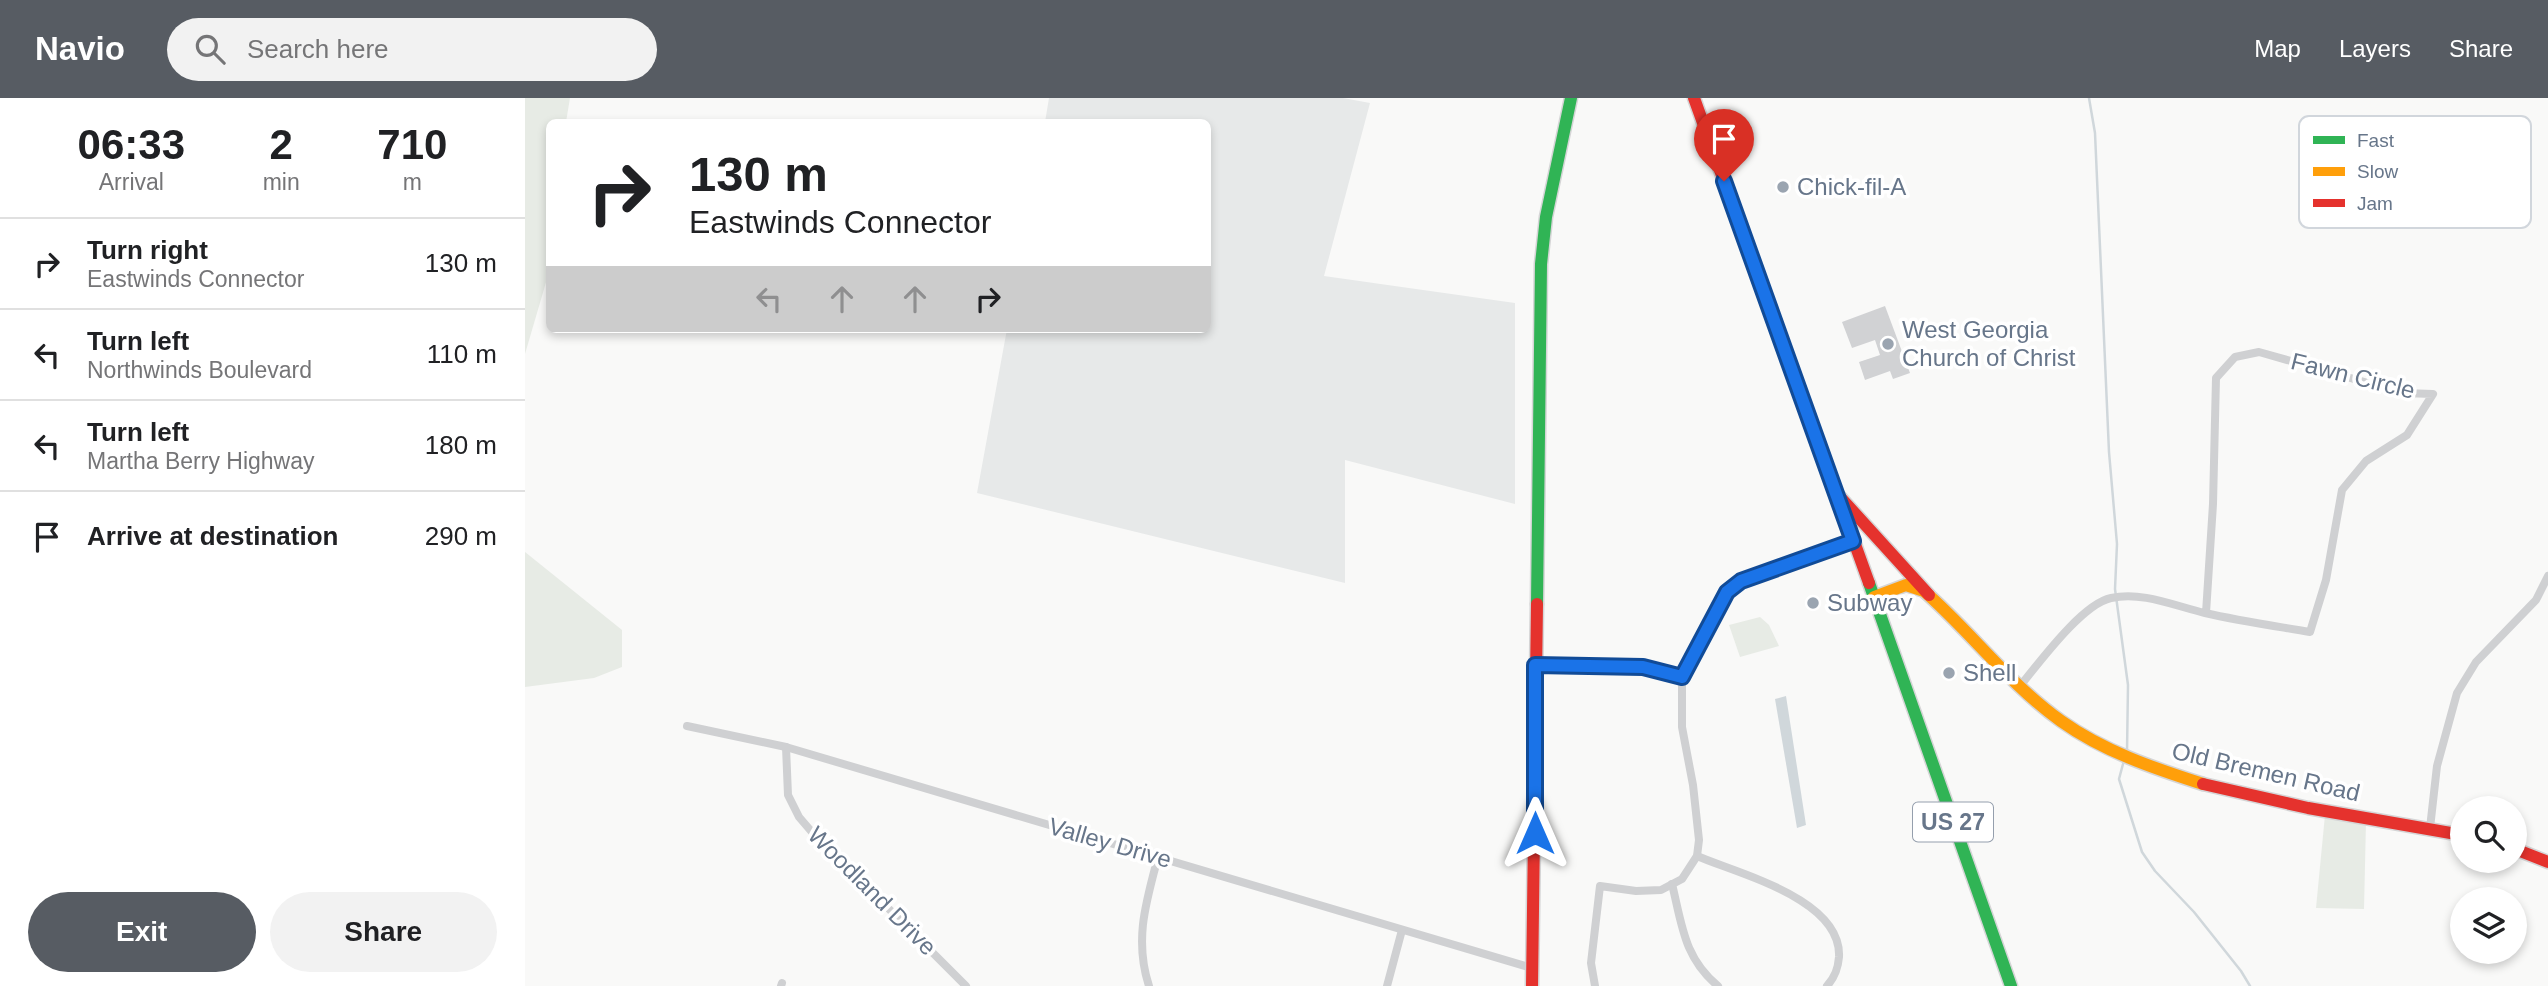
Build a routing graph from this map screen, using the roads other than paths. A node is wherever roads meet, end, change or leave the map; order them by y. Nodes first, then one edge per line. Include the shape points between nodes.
1 (1571, 98) edge
2 (1694, 98) edge
3 (1836, 493) junction
4 (1853, 541) junction
5 (2548, 576) edge
6 (1929, 595) junction
7 (1874, 597) junction
8 (2206, 613) junction
9 (1535, 665) junction
10 (1682, 677) junction
11 (2020, 687) junction
12 (687, 726) dead end
13 (786, 747) junction
14 (2430, 828) junction
15 (2450, 832) edge
16 (2527, 854) edge
17 (1697, 856) junction
18 (1158, 857) junction
19 (2548, 862) edge
20 (1672, 884) junction
21 (1402, 930) junction
22 (1532, 968) junction
23 (966, 986) edge
24 (1149, 986) edge
25 (1387, 986) edge
26 (1532, 986) edge
27 (1595, 986) edge
28 (1718, 986) edge
29 (1827, 986) edge
30 (2011, 986) edge

1 - 9 main road via 1541,264
2 - 3 main road, US 27
3 - 4 main road, US 27
3 - 6 main road, Old Bremen Road
4 - 7 main road, US 27
4 - 10 street via 1741,581 1727,592
5 - 14 street via 2536,600 2476,662 2458,693 2437,766
6 - 7 main road via 1906,585
6 - 11 main road, Old Bremen Road
7 - 30 main road, US 27
8 - 8 street, Fawn Circle via 2311,632 2326,580 2342,490 2366,461 2407,435 2433,394 2403,393 2259,352 2235,357 2216,378
8 - 11 street, Fawn Circle via 2144,597 2109,598 2071,626
9 - 10 street via 1643,667
9 - 22 main road
10 - 17 street via 1682,727 1693,785
11 - 14 main road, Old Bremen Road via 2061,722 2137,762 2252,796
12 - 13 street, Valley Drive
13 - 18 street, Valley Drive
13 - 23 street, Woodland Drive via 788,795 799,817 841,866
14 - 15 main road, Old Bremen Road
16 - 19 main road
17 - 20 street via 1682,879
17 - 29 street via 1815,909 1835,935 1839,951 1838,969
18 - 21 street, Valley Drive
18 - 24 street via 1142,916 1140,947
20 - 27 street via 1661,890 1636,891 1600,886 1591,962
20 - 28 street via 1690,955
21 - 22 street, Valley Drive
21 - 25 street
22 - 26 main road

